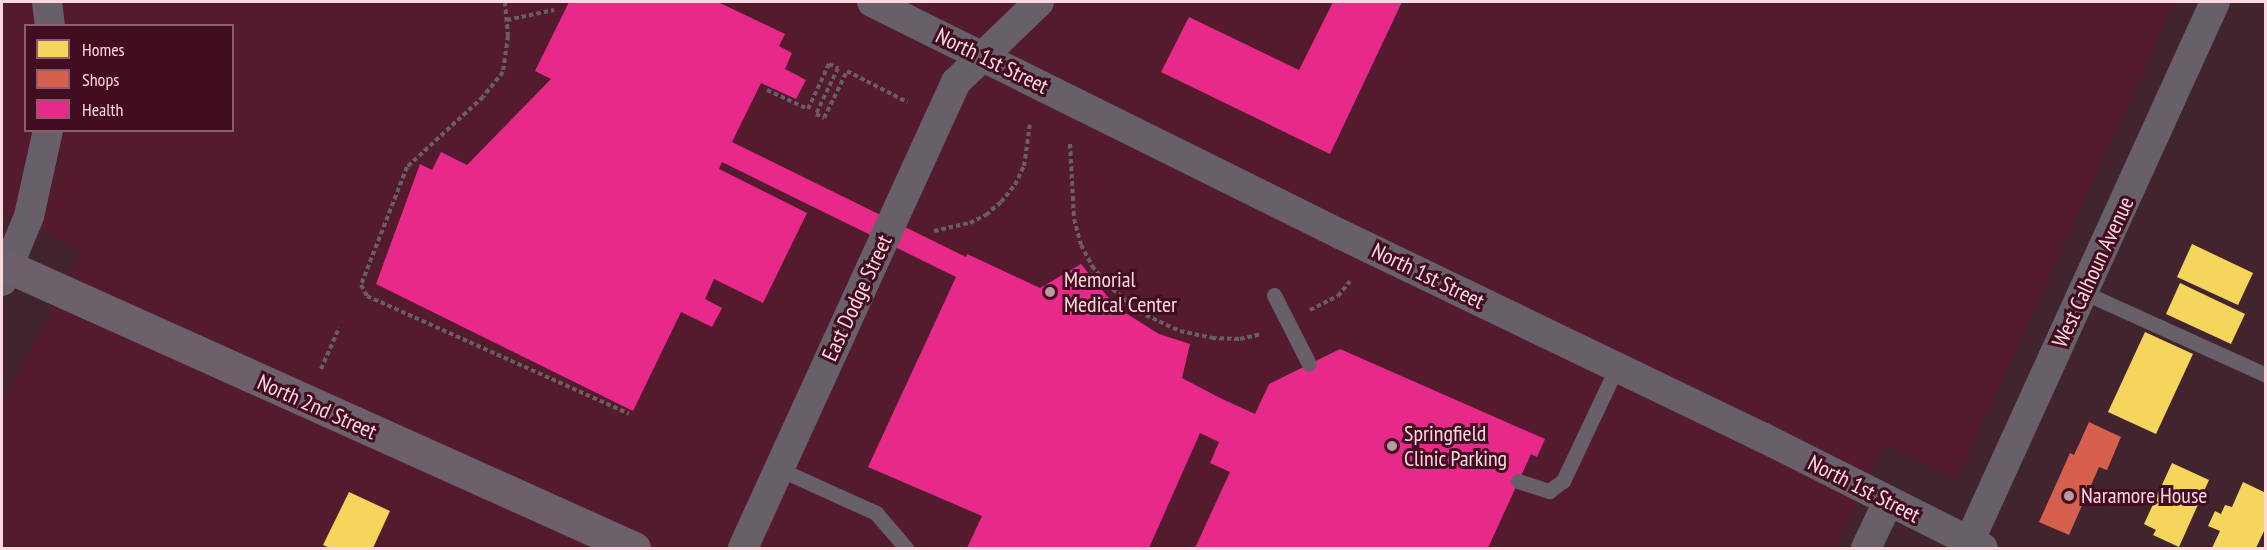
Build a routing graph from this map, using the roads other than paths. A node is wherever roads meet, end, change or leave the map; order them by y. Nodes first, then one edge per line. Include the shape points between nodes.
1 (47, 2) edge
2 (872, 2) edge
3 (1039, 2) edge
4 (2215, 2) edge
5 (50, 24) edge
6 (983, 57) junction
7 (48, 132) edge
8 (4, 270) edge
9 (2084, 292) junction
10 (1274, 295) dead end
11 (1309, 364) dead end
12 (1617, 367) junction
13 (2265, 375) edge
14 (779, 469) junction
15 (1518, 482) dead end
16 (1888, 502) junction
17 (1976, 545) edge
18 (634, 549) edge
19 (743, 549) edge
20 (906, 549) edge
21 (1866, 549) edge

1 - 5 street
2 - 6 street, North 1st Street
3 - 6 street, East Dodge Street
4 - 9 street, West Calhoun Avenue
6 - 12 street, North 1st Street
6 - 14 street, East Dodge Street via 956,82
7 - 8 street via 29,216
8 - 18 main road, North 2nd Street
9 - 13 lane
9 - 17 street, West Calhoun Avenue
10 - 11 lane
12 - 15 lane via 1563,481 1549,491
12 - 16 street, North 1st Street
14 - 19 street, East Dodge Street
14 - 20 lane via 876,513
16 - 17 street, North 1st Street
16 - 21 street

